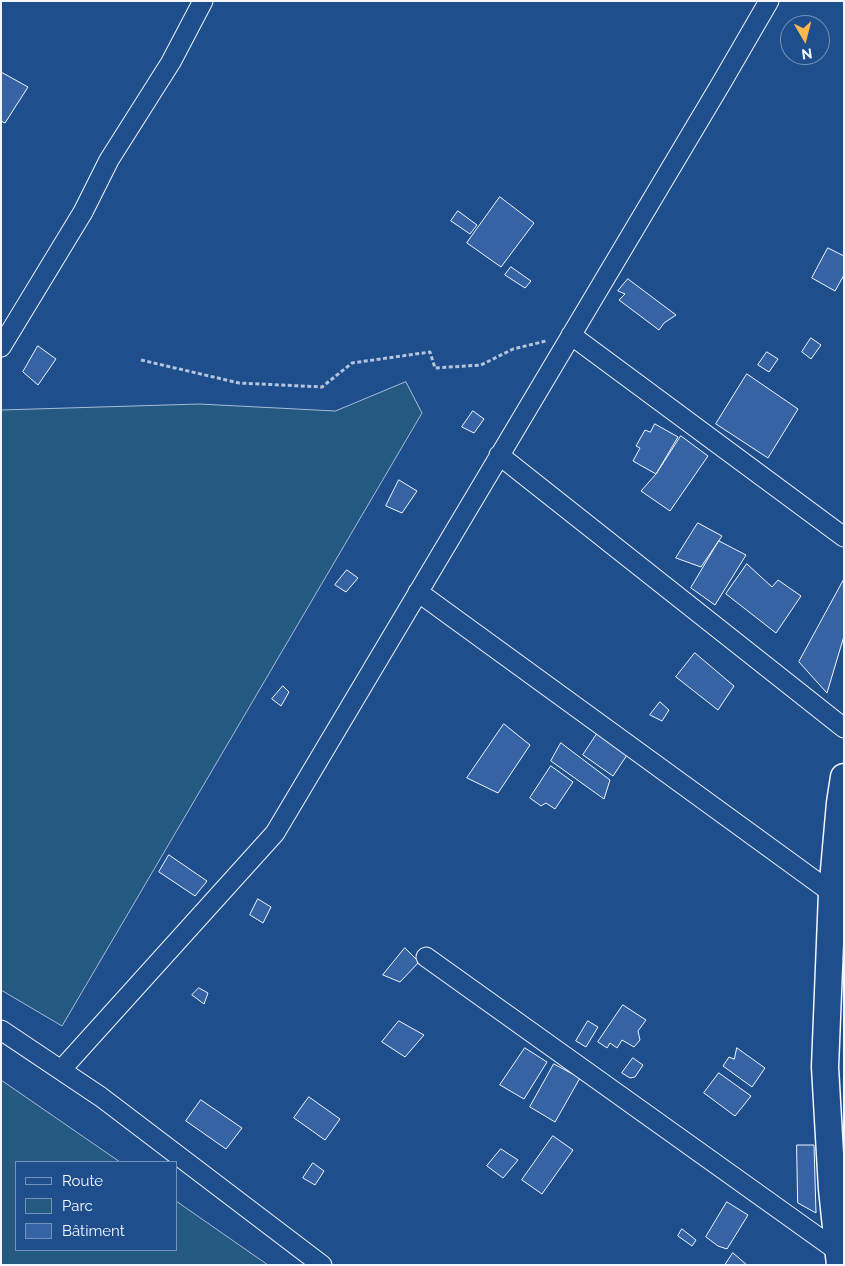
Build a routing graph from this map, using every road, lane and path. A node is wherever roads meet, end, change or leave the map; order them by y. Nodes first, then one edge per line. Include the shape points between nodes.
1 (203, 1) edge
2 (769, 1) edge
3 (571, 335) junction
4 (1, 347) edge
5 (141, 360) dead end
6 (499, 455) junction
7 (844, 537) edge
8 (418, 592) junction
9 (844, 728) edge
10 (844, 777) edge
11 (832, 893) junction
12 (426, 957) dead end
13 (836, 988) edge
14 (1, 1030) edge
15 (60, 1070) junction
16 (838, 1190) edge
17 (840, 1258) edge
18 (322, 1265) edge

1 - 4 street via 171,62 109,160 83,212
2 - 3 street
3 - 5 path via 513,349 481,365 435,368 430,352 352,363 322,387 239,383
3 - 6 street
3 - 7 street
6 - 8 street
6 - 9 street
8 - 11 street
8 - 15 street via 275,833
10 - 11 street
11 - 13 street
12 - 17 street
13 - 16 street via 825,1067
14 - 15 street
15 - 18 street via 109,1103
16 - 17 street

